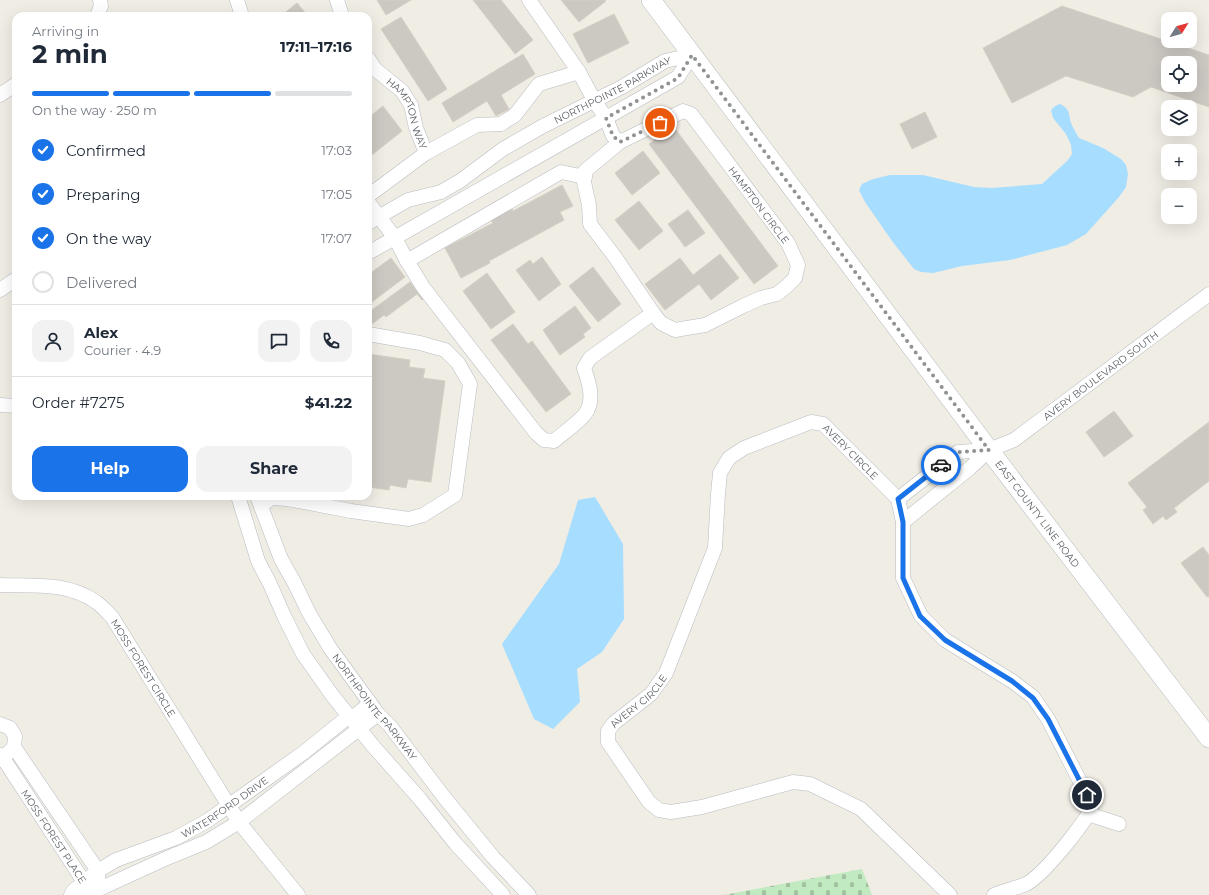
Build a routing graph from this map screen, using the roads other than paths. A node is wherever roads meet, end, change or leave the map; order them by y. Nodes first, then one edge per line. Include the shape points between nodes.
1 (100, 0) edge
2 (237, 0) edge
3 (337, 0) edge
4 (529, 0) edge
5 (651, 0) edge
6 (99, 12) edge
7 (241, 12) edge
8 (341, 12) edge
9 (692, 55) junction
10 (372, 64) edge
11 (579, 72) junction
12 (12, 87) edge
13 (0, 95) edge
14 (594, 100) junction
15 (606, 118) junction
16 (620, 142) junction
17 (426, 153) junction
18 (584, 176) junction
19 (372, 193) edge
20 (373, 219) edge
21 (396, 238) junction
22 (372, 250) edge
23 (407, 261) junction
24 (12, 282) edge
25 (0, 290) edge
26 (1209, 294) edge
27 (653, 313) junction
28 (372, 335) edge
29 (0, 405) edge
30 (12, 406) edge
31 (989, 450) junction
32 (898, 499) junction
33 (239, 500) edge
34 (293, 500) edge
35 (259, 501) edge
36 (903, 522) junction
37 (0, 584) edge
38 (374, 709) junction
39 (349, 716) junction
40 (0, 724) edge
41 (360, 729) junction
42 (1209, 738) edge
43 (14, 747) junction
44 (309, 748) junction
45 (1, 755) edge
46 (318, 761) junction
47 (229, 806) junction
48 (1088, 814) junction
49 (64, 821) junction
50 (239, 822) junction
51 (1119, 824) dead end
52 (50, 830) junction
53 (181, 835) junction
54 (188, 849) junction
55 (98, 871) junction
56 (93, 890) edge
57 (525, 890) edge
58 (71, 895) edge
59 (298, 895) edge
60 (503, 895) edge
61 (510, 895) edge
62 (950, 895) edge
63 (994, 895) edge

1 - 6 street
2 - 7 street
3 - 8 street
4 - 11 street
5 - 9 main road, EAST COUNTY LINE ROAD
9 - 14 street, NORTHPOINTE PARKWAY via 665,61 622,87
9 - 15 street, NORTHPOINTE PARKWAY via 678,78
9 - 31 main road, EAST COUNTY LINE ROAD
10 - 17 street, HAMPTON WAY via 402,91 411,105 416,128
11 - 14 street
11 - 17 street via 539,84 515,115 501,124 477,125
12 - 13 street
14 - 15 street
14 - 20 street, NORTHPOINTE PARKWAY via 503,149 460,182 441,192 408,200
15 - 16 street via 613,136
15 - 21 street, NORTHPOINTE PARKWAY
16 - 18 street, HAMPTON CIRCLE via 585,171
16 - 27 street, HAMPTON CIRCLE via 683,111 691,114 788,243 798,265 795,278 777,294 742,306 705,325 675,330 661,323
17 - 19 street
18 - 23 street via 561,172
18 - 27 street, HAMPTON CIRCLE via 590,224
20 - 21 street
21 - 22 street, NORTHPOINTE PARKWAY
21 - 23 street
23 - 27 street via 481,364 544,440 554,441 586,414 590,399 589,381 584,368 590,358
24 - 25 street
26 - 31 street, AVERY BOULEVARD SOUTH via 1014,440
28 - 34 street via 420,342 445,350 458,363 470,384 455,495 424,515 409,519
29 - 30 street
31 - 32 street via 958,452
31 - 36 street
31 - 42 main road, EAST COUNTY LINE ROAD
32 - 36 street
32 - 62 street, AVERY CIRCLE via 823,424 811,422 744,448 729,458 720,473 715,548 666,673 651,694 614,722 608,731 608,742 649,802 659,810 671,812 702,807 793,782 810,784 862,809
33 - 39 street via 258,561 287,623 303,654
35 - 38 street, NORTHPOINTE PARKWAY via 281,559 309,613 330,648
36 - 48 street via 903,578 920,616 945,640 1012,681 1033,698 1048,719 1087,795 1091,810
37 - 47 street, MOSS FOREST CIRCLE via 58,587 78,592 96,602 112,617
38 - 39 street, WATERFORD DRIVE
38 - 41 street, WATERFORD DRIVE
38 - 57 street, NORTHPOINTE PARKWAY via 474,834
39 - 41 street
39 - 44 street, WATERFORD DRIVE
40 - 43 street, MOSS FOREST PLACE via 13,731 16,736
41 - 46 street, WATERFORD DRIVE
41 - 60 street via 455,843
43 - 45 street, MOSS FOREST PLACE
43 - 49 street, MOSS FOREST PLACE
44 - 46 street
44 - 47 street, WATERFORD DRIVE
45 - 52 street, MOSS FOREST PLACE
46 - 50 street, WATERFORD DRIVE
47 - 50 street, MOSS FOREST CIRCLE
47 - 53 street, WATERFORD DRIVE
48 - 51 street
48 - 63 street via 1040,875
49 - 52 street
49 - 55 street, MOSS FOREST PLACE
50 - 54 street, WATERFORD DRIVE via 206,842
50 - 59 street, MOSS FOREST CIRCLE
52 - 56 street, MOSS FOREST PLACE
53 - 54 street
53 - 55 street, WATERFORD DRIVE via 116,860
54 - 56 street, WATERFORD DRIVE
55 - 56 street, WATERFORD DRIVE
56 - 58 street, WATERFORD DRIVE via 73,891
57 - 61 street

